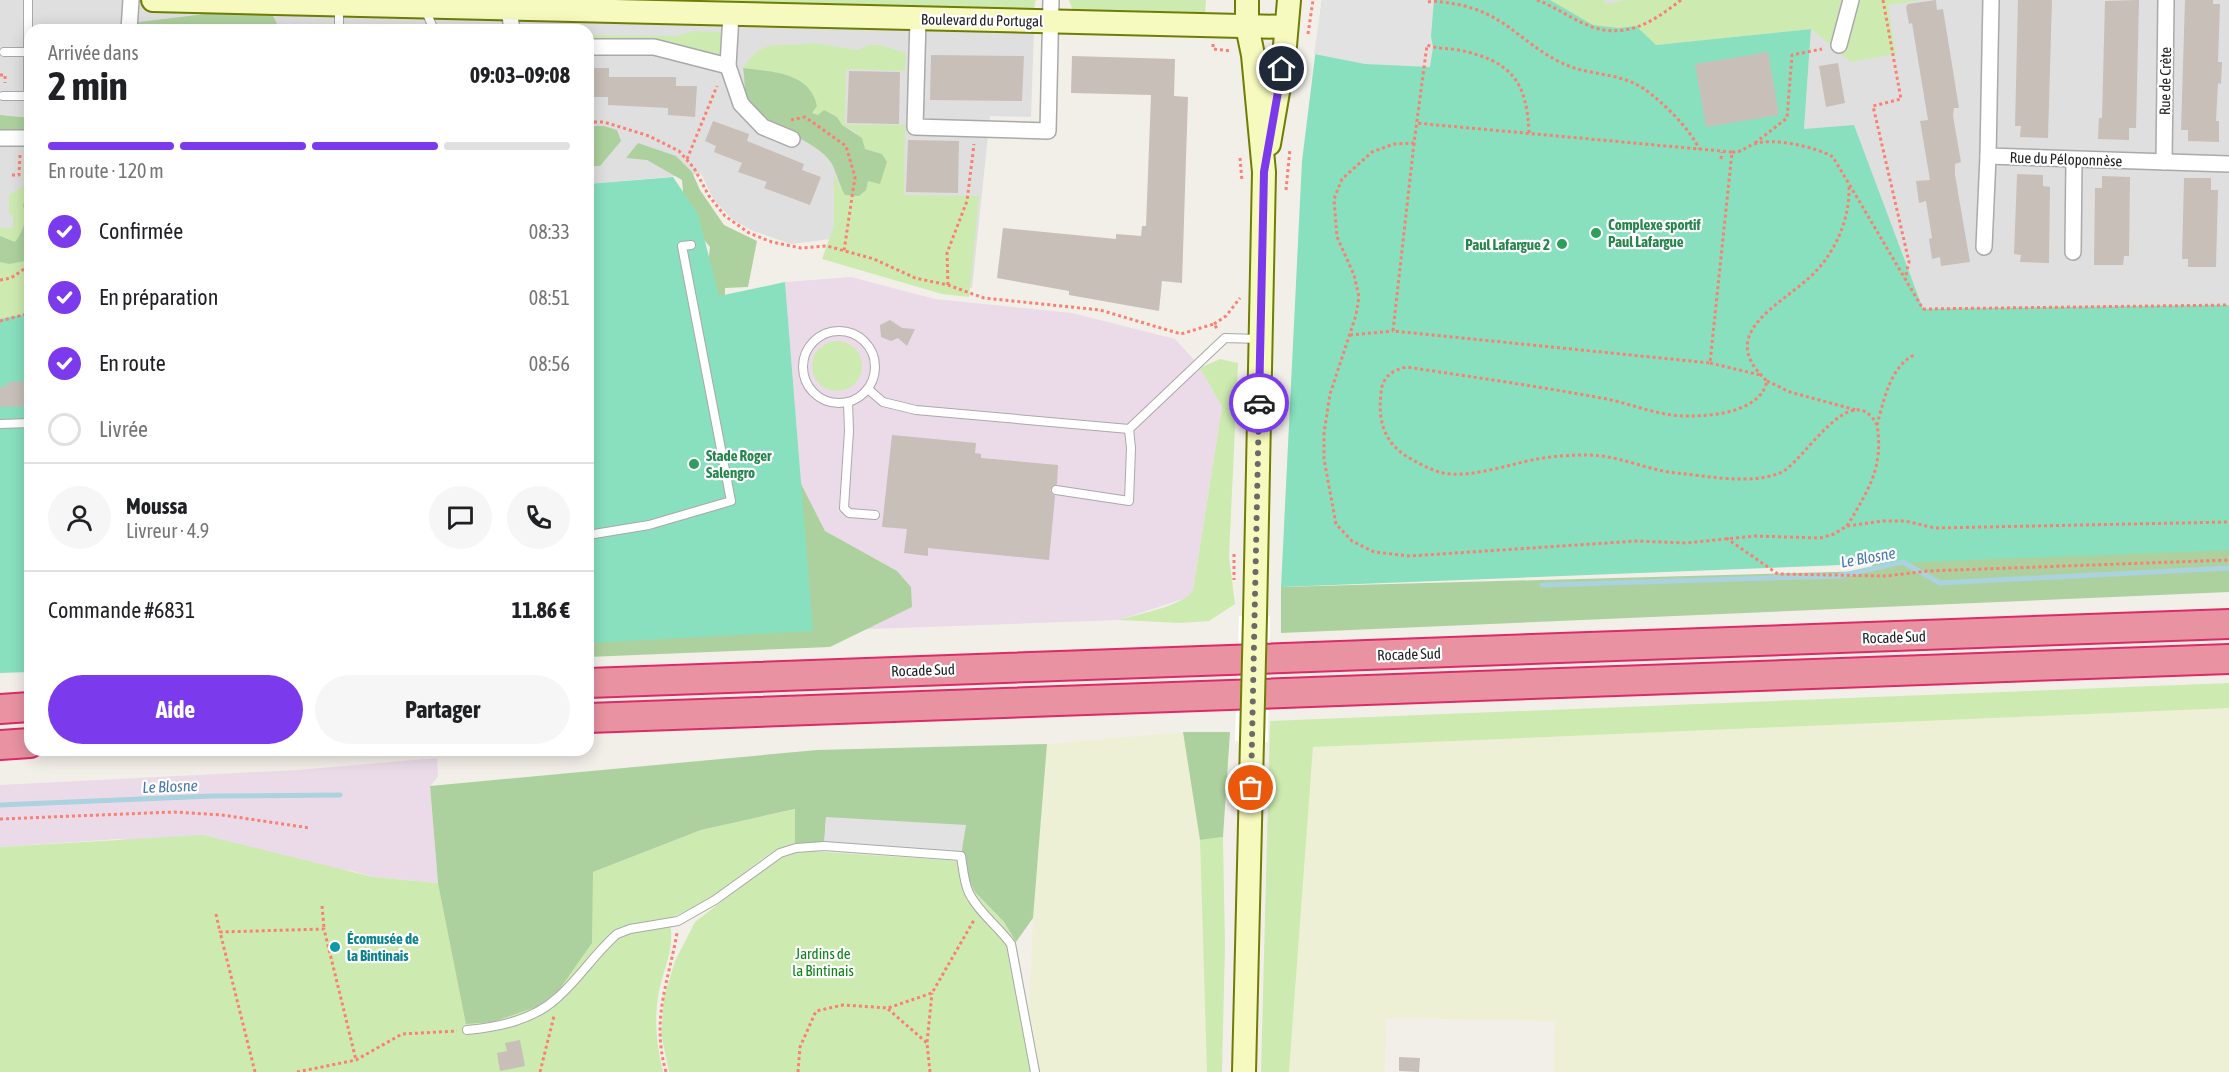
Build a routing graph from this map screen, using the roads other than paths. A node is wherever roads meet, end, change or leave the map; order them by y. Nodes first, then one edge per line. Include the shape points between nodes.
1 (28, 0) edge
2 (131, 0) edge
3 (153, 0) edge
4 (1247, 0) edge
5 (1289, 0) edge
6 (1851, 0) edge
7 (1990, 0) edge
8 (2166, 0) edge
9 (313, 2) edge
10 (366, 3) edge
11 (339, 5) junction
12 (424, 7) junction
13 (675, 7) edge
14 (1051, 11) edge
15 (731, 14) junction
16 (918, 19) junction
17 (510, 20) edge
18 (28, 24) edge
19 (129, 24) edge
20 (339, 24) edge
21 (431, 24) edge
22 (1247, 26) junction
23 (1286, 27) junction
24 (1839, 45) road end
25 (594, 47) edge
26 (4, 52) dead end
27 (24, 52) edge
28 (728, 66) junction
29 (3, 96) dead end
30 (24, 96) edge
31 (0, 138) edge
32 (24, 138) edge
33 (792, 139) dead end
34 (1988, 156) junction
35 (2074, 160) junction
36 (2164, 162) junction
37 (2229, 164) edge
38 (1264, 172) junction
39 (691, 245) dead end
40 (1984, 247) dead end
41 (2073, 252) dead end
42 (1260, 339) junction
43 (868, 388) junction
44 (848, 402) junction
45 (24, 423) edge
46 (0, 424) edge
47 (1129, 429) junction
48 (1056, 490) dead end
49 (875, 515) dead end
50 (594, 534) edge
51 (2229, 624) edge
52 (2229, 659) edge
53 (594, 683) edge
54 (24, 708) edge
55 (0, 709) edge
56 (594, 718) edge
57 (24, 743) edge
58 (0, 745) edge
59 (467, 1030) road end
60 (1035, 1072) edge
61 (1244, 1072) edge

1 - 18 lane
2 - 19 street
3 - 9 main road, Boulevard du Portugal
4 - 22 main road
5 - 23 main road
6 - 24 street
7 - 34 street, Rue du Péloponnèse
8 - 36 street, Rue de Crète
9 - 11 main road, Boulevard du Portugal
10 - 11 main road, Boulevard du Portugal
10 - 12 main road, Boulevard du Portugal
11 - 20 lane
12 - 17 main road, Boulevard du Portugal
12 - 21 lane
13 - 15 main road, Boulevard du Portugal
13 - 17 main road, Boulevard du Portugal
14 - 16 main road, Boulevard du Portugal
14 - 16 street via 1048,131 915,127
14 - 22 main road, Boulevard du Portugal
15 - 16 main road, Boulevard du Portugal
15 - 28 street
22 - 23 main road, Boulevard du Portugal
22 - 38 main road
23 - 38 main road
25 - 28 street via 654,47
26 - 27 lane
28 - 33 street via 741,104 763,127
29 - 30 lane
31 - 32 street
34 - 35 street, Rue du Péloponnèse
34 - 40 street
35 - 36 street, Rue du Péloponnèse
35 - 41 street
36 - 37 street, Rue du Péloponnèse
38 - 42 main road
39 - 50 lane via 682,246 731,501 649,525
42 - 47 lane via 1225,338
42 - 61 main road, bridge
43 - 44 lane
43 - 44 lane via 876,366 867,344 847,331 823,334 806,350 803,362 807,385 825,400
43 - 47 lane via 883,402 916,410
44 - 49 lane via 844,508 849,513
45 - 46 lane
47 - 48 lane via 1130,501
51 - 53 highway, Rocade Sud
52 - 56 highway
54 - 55 highway
57 - 58 highway
59 - 60 lane via 491,1028 535,1013 559,997 617,934 678,921 715,900 780,853 806,846 962,856 968,891 1011,944

